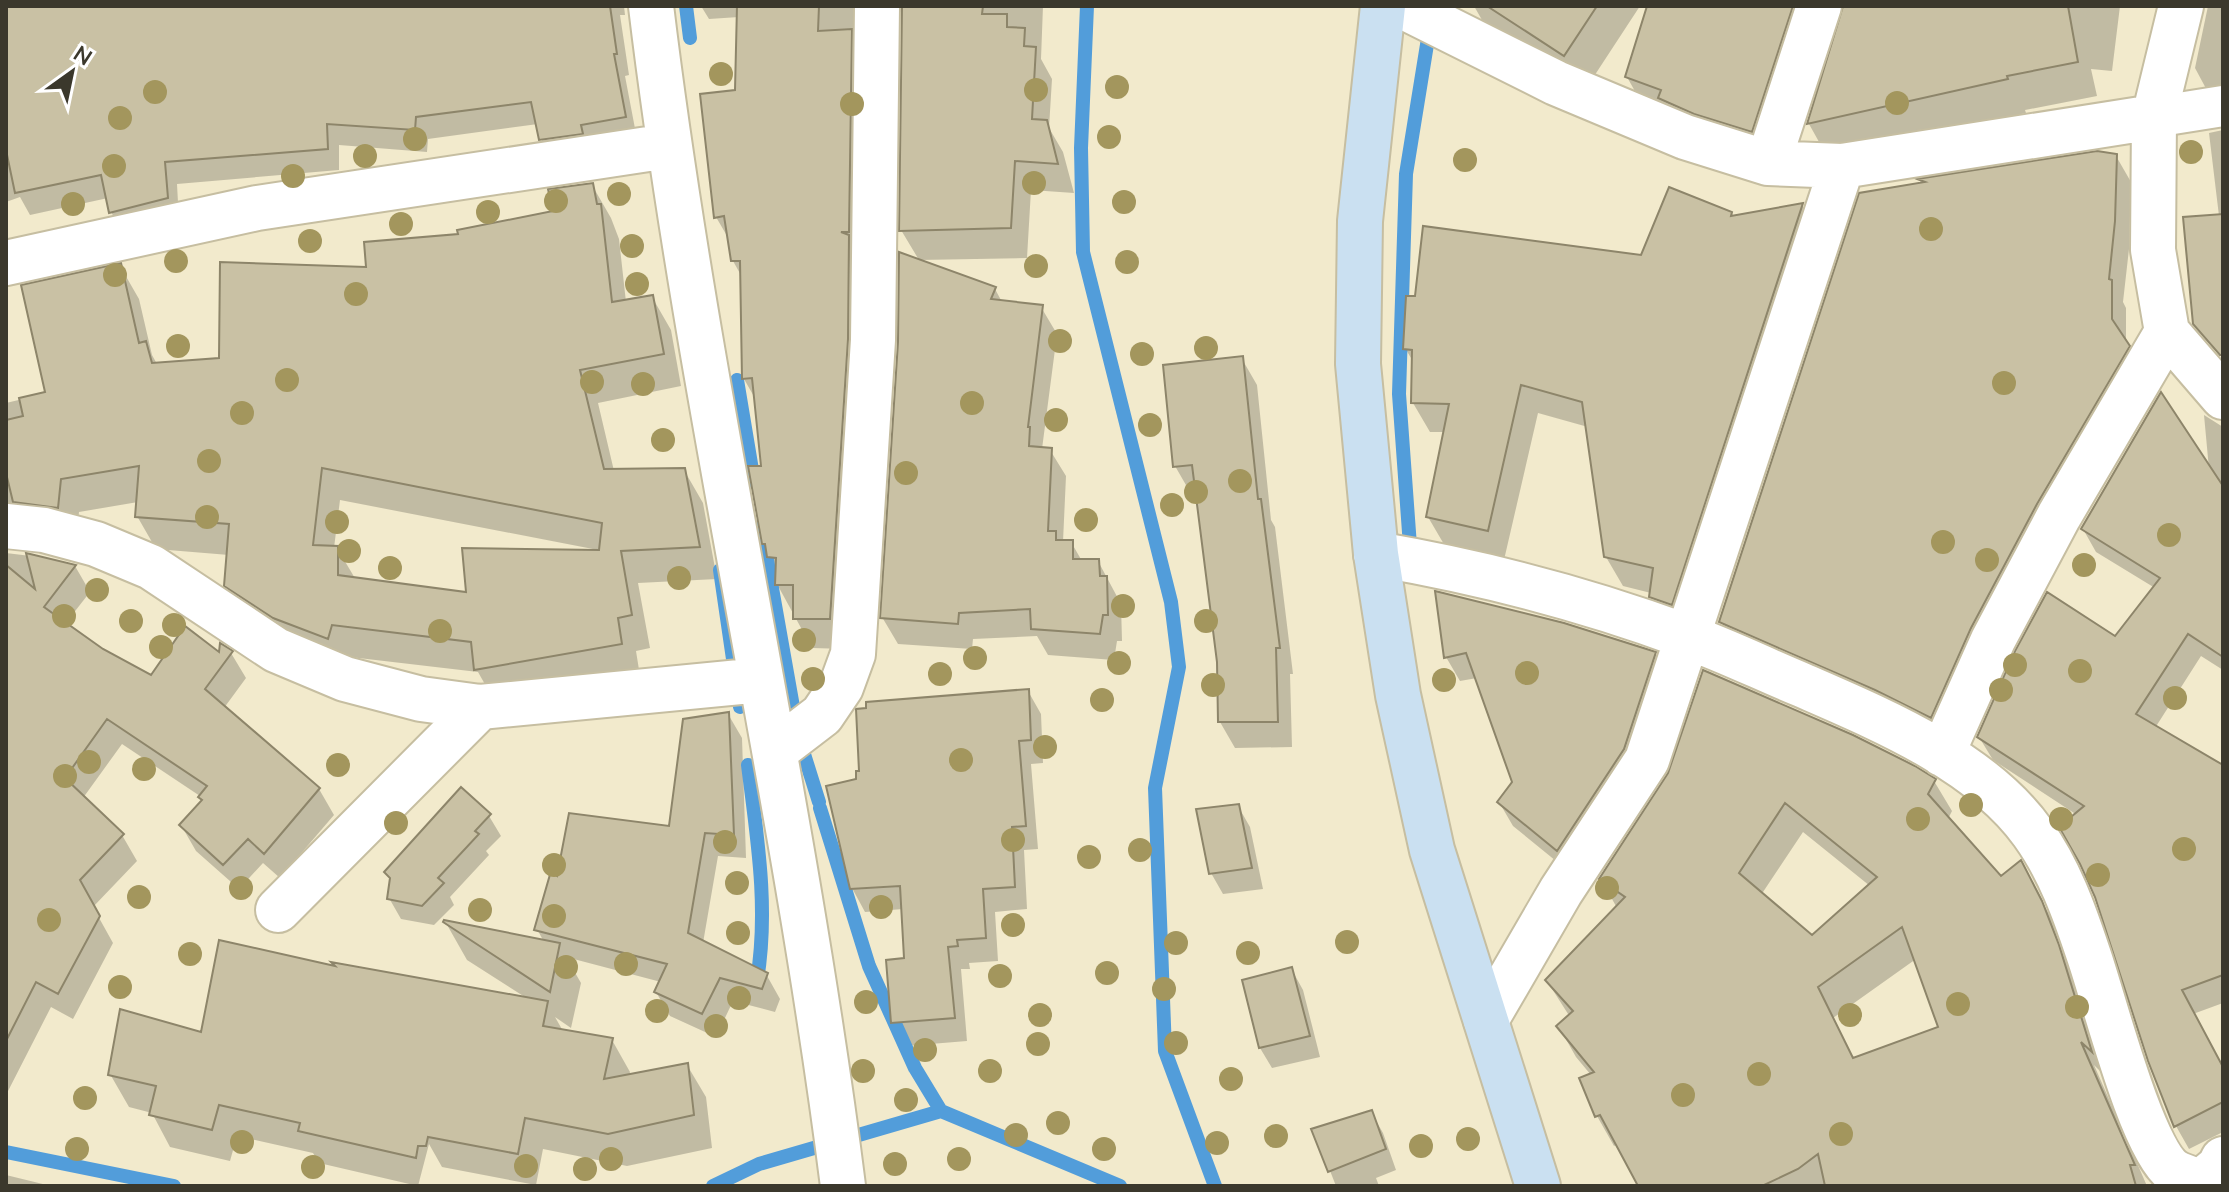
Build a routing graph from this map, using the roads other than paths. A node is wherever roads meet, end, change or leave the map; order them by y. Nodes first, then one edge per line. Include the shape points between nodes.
1 (651, 6) edge
2 (877, 6) edge
3 (1383, 6) edge
4 (1402, 6) edge
5 (1819, 6) edge
6 (2181, 6) edge
7 (2223, 106) edge
8 (2154, 117) junction
9 (668, 146) junction
10 (1768, 163) junction
11 (1842, 166) junction
12 (6, 263) edge
13 (2167, 332) junction
14 (2223, 397) edge
15 (6, 526) edge
16 (1376, 554) junction
17 (1687, 637) junction
18 (761, 680) junction
19 (480, 707) junction
20 (775, 751) junction
21 (1942, 754) junction
22 (278, 910) dead end
23 (1486, 1020) junction
24 (2209, 1176) edge
25 (843, 1186) edge
26 (1538, 1186) edge

1 - 9 street
2 - 20 street via 873,340 853,654 841,687 822,715
3 - 16 main road via 1360,221 1358,364
4 - 10 street via 1570,89 1685,137
5 - 10 street
6 - 8 street
7 - 8 street
8 - 11 street
8 - 13 street via 2153,250
9 - 12 street via 257,208
9 - 18 street
10 - 11 street
11 - 17 street
13 - 14 street
13 - 21 street via 1993,640
15 - 19 street via 96,544 151,567 276,650 345,679 421,699
16 - 17 street via 1443,565 1595,605
16 - 23 main road via 1398,695 1432,850
17 - 21 street via 1863,711
17 - 23 street via 1647,760 1561,891
18 - 19 street
18 - 20 street
19 - 22 street
20 - 25 street
21 - 24 street via 1992,788 2032,832 2062,882 2156,1149 2172,1170
23 - 26 main road

